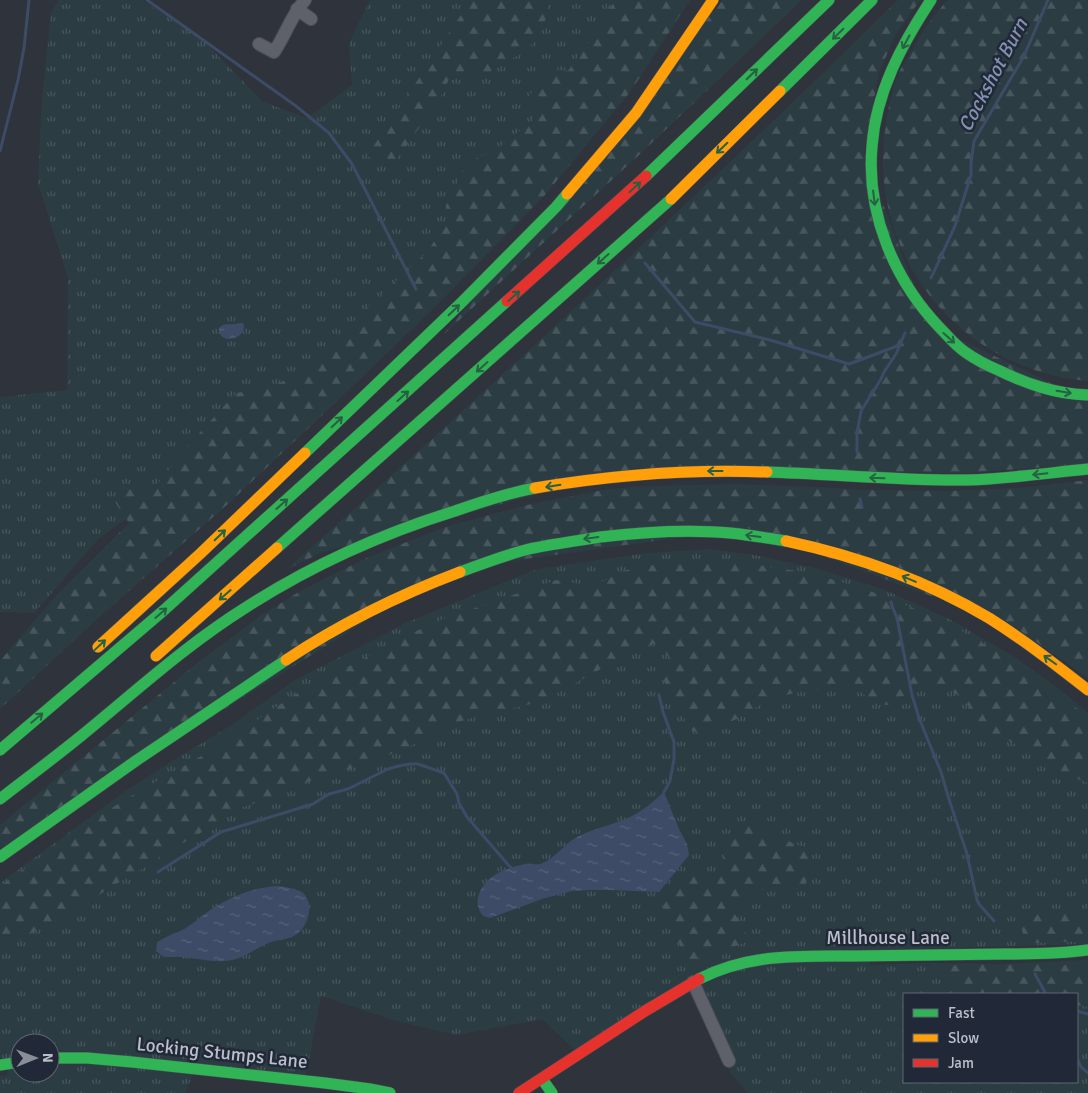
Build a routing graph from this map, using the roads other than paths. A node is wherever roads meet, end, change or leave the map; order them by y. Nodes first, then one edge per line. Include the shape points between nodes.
1 (713, 0) edge
2 (829, 0) edge
3 (872, 0) edge
4 (931, 0) edge
5 (301, 5) edge
6 (311, 19) dead end
7 (259, 44) dead end
8 (1088, 395) edge
9 (1088, 468) edge
10 (94, 652) dead end
11 (146, 664) dead end
12 (1088, 690) edge
13 (29, 711) dead end
14 (0, 737) edge
15 (0, 750) edge
16 (36, 757) dead end
17 (0, 788) edge
18 (0, 799) edge
19 (0, 857) edge
20 (1088, 950) edge
21 (693, 982) junction
22 (60, 1058) edge
23 (729, 1061) dead end
24 (542, 1079) junction
25 (324, 1088) edge
26 (390, 1093) edge
27 (519, 1093) edge
28 (552, 1093) edge

10 -> 1 main road via 447,317 556,207 636,113
15 -> 2 main road via 171,604 627,194
3 -> 11 main road via 665,204
4 -> 8 main road via 902,49 876,116 872,176 884,241 916,301 935,325 964,351 992,368 1040,388
5 - 6 street
5 - 7 street via 274,52
9 -> 18 main road via 956,480 740,471 642,474 525,491 466,507 364,545 313,568 264,596 156,672
12 -> 19 main road via 998,624 953,598 886,569 828,551 729,533 673,531 564,542 520,552 450,576 359,616 186,726
13 - 14 main road
16 - 17 main road
20 - 21 main road, Millhouse Lane via 766,958 715,971
21 - 23 street
21 - 24 main road
22 - 25 main road, Locking Stumps Lane via 87,1058
24 - 27 main road
24 - 28 main road
25 - 26 main road, Locking Stumps Lane

